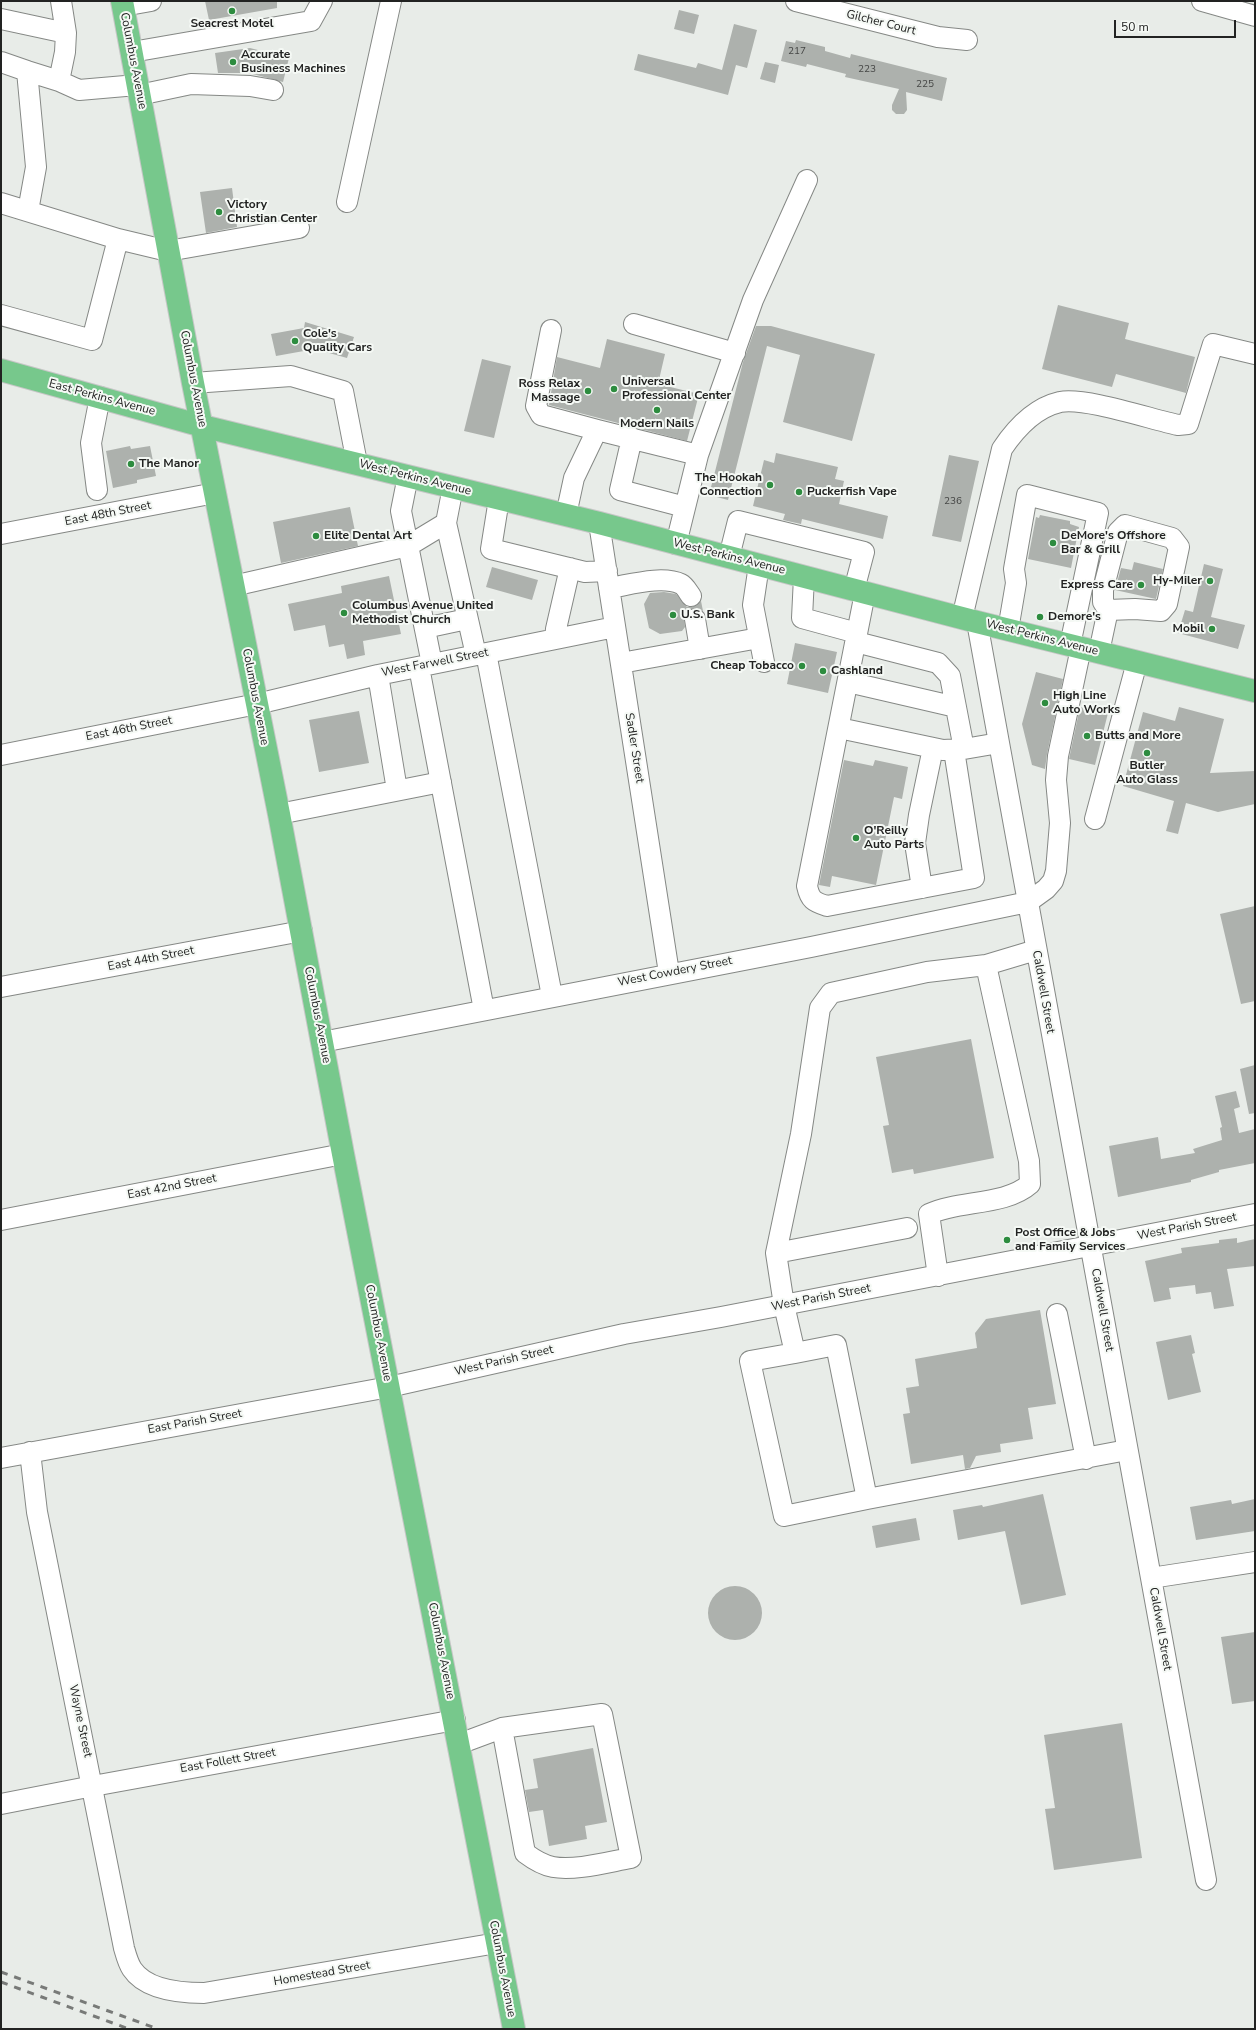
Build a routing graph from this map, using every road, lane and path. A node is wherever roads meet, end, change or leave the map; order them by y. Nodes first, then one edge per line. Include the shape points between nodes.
1 (61, 1) edge
2 (152, 1) edge
3 (322, 1) edge
4 (391, 1) edge
5 (796, 1) edge
6 (1202, 1) edge
7 (122, 4) edge
8 (1247, 14) edge
9 (1, 19) edge
10 (66, 32) junction
11 (967, 40) dead end
12 (132, 52) junction
13 (1, 62) edge
14 (27, 71) junction
15 (59, 81) junction
16 (138, 90) junction
17 (273, 90) dead end
18 (807, 180) dead end
19 (347, 202) dead end
20 (1, 203) edge
21 (28, 211) junction
22 (299, 228) dead end
23 (118, 239) junction
24 (168, 250) junction
25 (1, 315) edge
26 (634, 324) dead end
27 (551, 330) dead end
28 (735, 353) junction
29 (1255, 354) edge
30 (1, 370) edge
31 (193, 383) junction
32 (100, 397) junction
33 (202, 426) junction
34 (597, 430) junction
35 (632, 438) junction
36 (698, 455) junction
37 (357, 463) junction
38 (408, 476) junction
39 (453, 487) junction
40 (97, 490) dead end
41 (215, 493) junction
42 (499, 499) junction
43 (685, 506) junction
44 (566, 515) junction
45 (446, 523) junction
46 (600, 523) junction
47 (1, 534) edge
48 (676, 544) junction
49 (408, 546) junction
50 (729, 557) junction
51 (759, 565) junction
52 (570, 568) junction
53 (804, 577) junction
54 (608, 580) junction
55 (233, 586) junction
56 (860, 591) junction
57 (691, 596) dead end
58 (1108, 610) junction
59 (468, 619) junction
60 (695, 619) dead end
61 (970, 620) junction
62 (615, 627) junction
63 (425, 628) junction
64 (1008, 630) junction
65 (857, 637) junction
66 (759, 638) junction
67 (555, 639) junction
68 (1084, 648) junction
69 (700, 649) junction
70 (481, 654) junction
71 (764, 662) dead end
72 (1137, 662) junction
73 (621, 663) junction
74 (426, 666) junction
75 (378, 675) junction
76 (848, 682) junction
77 (1255, 691) edge
78 (257, 704) junction
79 (956, 707) junction
80 (839, 728) junction
81 (999, 743) junction
82 (933, 748) junction
83 (959, 750) junction
84 (1, 755) edge
85 (441, 782) junction
86 (397, 790) junction
87 (279, 814) junction
88 (1094, 819) dead end
89 (922, 888) junction
90 (1028, 902) junction
91 (302, 931) junction
92 (1036, 950) junction
93 (986, 965) junction
94 (669, 973) junction
95 (1, 987) edge
96 (552, 996) junction
97 (484, 1010) junction
98 (322, 1042) junction
99 (343, 1154) junction
100 (1255, 1214) edge
101 (1, 1220) edge
102 (907, 1228) dead end
103 (1090, 1246) junction
104 (776, 1253) junction
105 (938, 1276) junction
106 (784, 1305) junction
107 (1057, 1314) dead end
108 (795, 1353) junction
109 (389, 1386) junction
110 (1127, 1450) junction
111 (30, 1452) junction
112 (1, 1458) edge
113 (1086, 1459) junction
114 (866, 1499) junction
115 (1255, 1562) edge
116 (1151, 1578) junction
117 (455, 1720) junction
118 (502, 1728) junction
119 (459, 1744) junction
120 (93, 1786) junction
121 (1, 1804) edge
122 (1206, 1880) dead end
123 (497, 1943) junction
124 (147, 1982) joint
125 (514, 2029) edge

1 - 10 street
2 - 7 street
3 - 12 street via 311,21
4 - 19 street
5 - 11 street, Gilcher Court via 938,37
6 - 8 street
7 - 12 main road, Columbus Avenue
9 - 10 street
10 - 15 street
12 - 16 main road, Columbus Avenue
13 - 14 street
14 - 15 street
14 - 21 street via 36,167
15 - 16 street via 79,90
16 - 17 street via 191,84 250,86
16 - 24 main road, Columbus Avenue
18 - 28 street via 753,300
20 - 21 street
21 - 23 street
22 - 24 street
23 - 24 street
23 - 25 street via 92,340
24 - 31 main road, Columbus Avenue
26 - 28 street
27 - 34 street via 536,406 541,415
28 - 36 street
29 - 61 street via 1213,344 1188,424 1178,425 1084,402 1060,402 1035,413 1015,430 1002,449
30 - 32 main road, East Perkins Avenue
31 - 33 main road, Columbus Avenue
31 - 37 street via 291,376 343,391
32 - 33 main road, East Perkins Avenue
32 - 40 street via 91,443
33 - 37 main road, West Perkins Avenue
33 - 41 main road, Columbus Avenue
34 - 35 street
34 - 44 street via 574,478
35 - 36 street
35 - 43 street via 620,490
36 - 43 street
37 - 38 main road, West Perkins Avenue
38 - 39 main road, West Perkins Avenue
38 - 49 street via 401,511
39 - 42 main road, West Perkins Avenue
39 - 45 street
41 - 47 street, East 48th Street
41 - 55 main road, Columbus Avenue
42 - 44 main road, West Perkins Avenue
42 - 52 street via 491,549
43 - 48 street
44 - 46 main road, West Perkins Avenue
45 - 49 street
45 - 59 street
46 - 48 main road, West Perkins Avenue
46 - 54 street, Sadler Street
48 - 50 main road, West Perkins Avenue
49 - 55 street
49 - 63 street
50 - 51 main road, West Perkins Avenue
50 - 56 street via 738,521 864,552
51 - 53 main road, West Perkins Avenue
51 - 66 street via 753,605
52 - 54 street
52 - 67 street
53 - 56 main road, West Perkins Avenue
53 - 65 street via 802,618
54 - 57 street via 669,581 682,585
54 - 62 street, Sadler Street
55 - 78 main road, Columbus Avenue
56 - 61 main road, West Perkins Avenue
56 - 65 street
58 - 58 street via 1103,602 1103,590 1118,532 1125,525 1172,538 1179,548 1167,604 1161,611
58 - 68 street
59 - 63 street
59 - 70 street
60 - 69 street
61 - 64 main road, West Perkins Avenue
61 - 81 street, Caldwell Street
62 - 67 street, West Farwell Street
62 - 73 street, Sadler Street
63 - 74 street
64 - 68 main road, West Perkins Avenue
64 - 68 street via 1016,583 1014,569 1027,495 1098,513
65 - 76 street
65 - 79 street via 938,663 950,676
66 - 69 street
66 - 71 street
67 - 70 street, West Farwell Street
68 - 72 main road, West Perkins Avenue
68 - 90 street via 1058,756 1056,780 1060,823 1056,871 1053,881 1046,889
69 - 73 street
70 - 74 street, West Farwell Street
70 - 96 street
72 - 77 main road, West Perkins Avenue
72 - 88 street
73 - 94 street, Sadler Street
74 - 75 street, West Farwell Street
74 - 85 street
75 - 78 street, West Farwell Street
75 - 86 street
76 - 79 street
76 - 80 street
78 - 84 street, East 46th Street
78 - 87 main road, Columbus Avenue
79 - 83 street
80 - 82 street
80 - 89 street via 807,886 809,896 813,902 827,906
81 - 83 street
81 - 90 street, Caldwell Street
82 - 83 street
82 - 89 street via 915,843
83 - 89 street via 974,878
85 - 86 street
85 - 97 street
86 - 87 street
87 - 91 main road, Columbus Avenue
90 - 92 street, Caldwell Street
90 - 94 street, West Cowdery Street via 811,947
91 - 95 street, East 44th Street
91 - 98 main road, Columbus Avenue
92 - 93 street
92 - 103 street, Caldwell Street
93 - 104 street via 927,972 831,993 820,1008 801,1134
93 - 105 street via 1029,1161 1030,1184 1021,1192 980,1203 942,1208 929,1214
94 - 96 street, West Cowdery Street
96 - 97 street, West Cowdery Street
97 - 98 street, West Cowdery Street
98 - 99 main road, Columbus Avenue
99 - 101 street, East 42nd Street
99 - 109 main road, Columbus Avenue
100 - 103 street, West Parish Street
102 - 104 street
103 - 105 street, West Parish Street
103 - 110 street, Caldwell Street
104 - 106 street
105 - 106 street, West Parish Street
106 - 108 street
106 - 109 street, West Parish Street via 624,1334
107 - 113 street
108 - 114 street via 836,1345
108 - 114 street via 750,1361 784,1516
109 - 111 street, East Parish Street
109 - 117 main road, Columbus Avenue
110 - 113 street
110 - 116 street, Caldwell Street
111 - 112 street, East Parish Street
111 - 120 street, Wayne Street via 37,1512
113 - 114 street
115 - 116 street
116 - 122 street, Caldwell Street
117 - 119 main road, Columbus Avenue
117 - 120 street, East Follett Street
118 - 118 street via 602,1714 631,1858 572,1867 553,1867 536,1861 525,1853
118 - 119 street
119 - 123 main road, Columbus Avenue
120 - 121 street, East Follett Street
120 - 124 street, Wayne Street via 124,1948 132,1969
123 - 124 street, Homestead Street via 224,1991 194,1993
123 - 125 main road, Columbus Avenue

